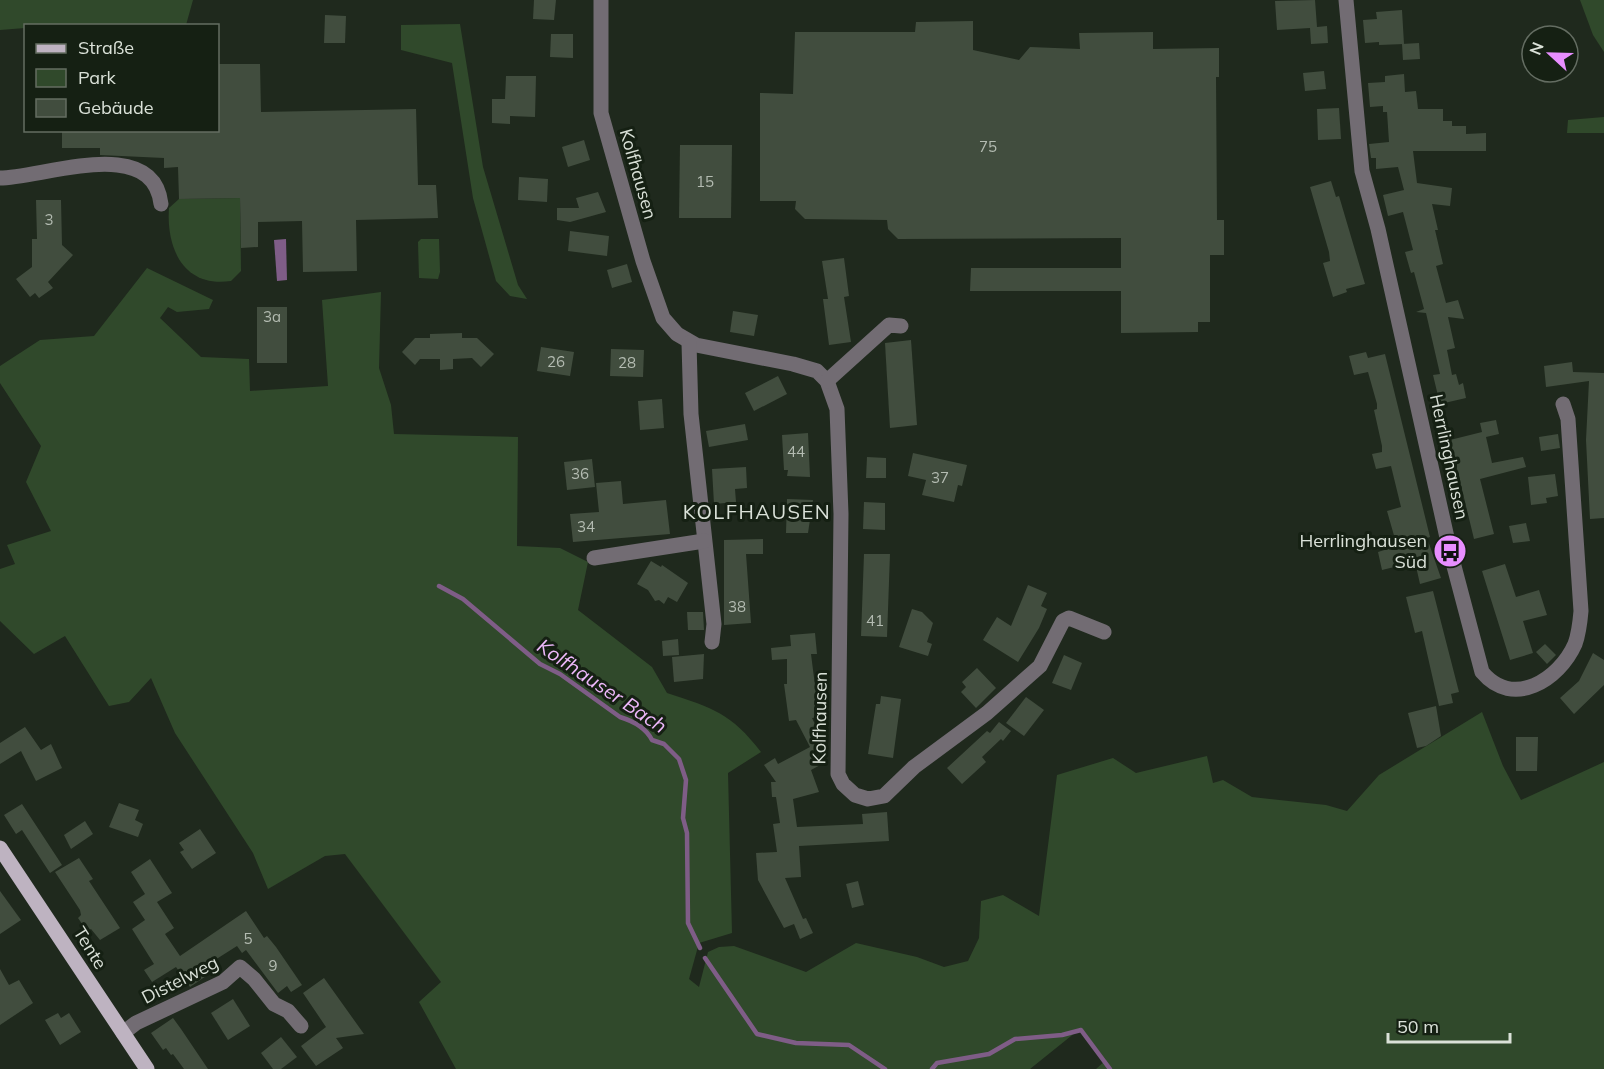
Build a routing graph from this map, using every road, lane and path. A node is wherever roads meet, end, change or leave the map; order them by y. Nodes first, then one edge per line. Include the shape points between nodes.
1 (601, 0) edge
2 (1346, 0) edge
3 (0, 178) edge
4 (161, 204) dead end
5 (901, 326) dead end
6 (689, 343) junction
7 (827, 381) junction
8 (1563, 404) dead end
9 (704, 541) junction
10 (594, 558) dead end
11 (1104, 632) dead end
12 (712, 642) dead end
13 (0, 848) edge
14 (301, 1026) dead end
15 (123, 1033) junction
16 (147, 1069) edge

1 - 6 street, Kolfhausen via 601,113 658,307 667,324
2 - 8 street, Herrlinghausen via 1362,171 1450,551 1482,672 1506,688 1528,689 1553,675 1579,633 1581,611 1568,419
3 - 4 street via 69,166 130,167 150,177 157,186
5 - 7 street via 889,325
6 - 7 street via 793,364 817,371
6 - 9 street via 691,414
7 - 11 street, Kolfhausen via 837,409 841,514 838,774 855,795 868,799 884,796 941,745 1018,687 1040,666 1063,621 1069,618
9 - 10 street
9 - 12 street via 714,624
13 - 15 main road, Tente
14 - 15 street, Distelweg via 240,967 223,982 136,1023
15 - 16 main road, Tente

